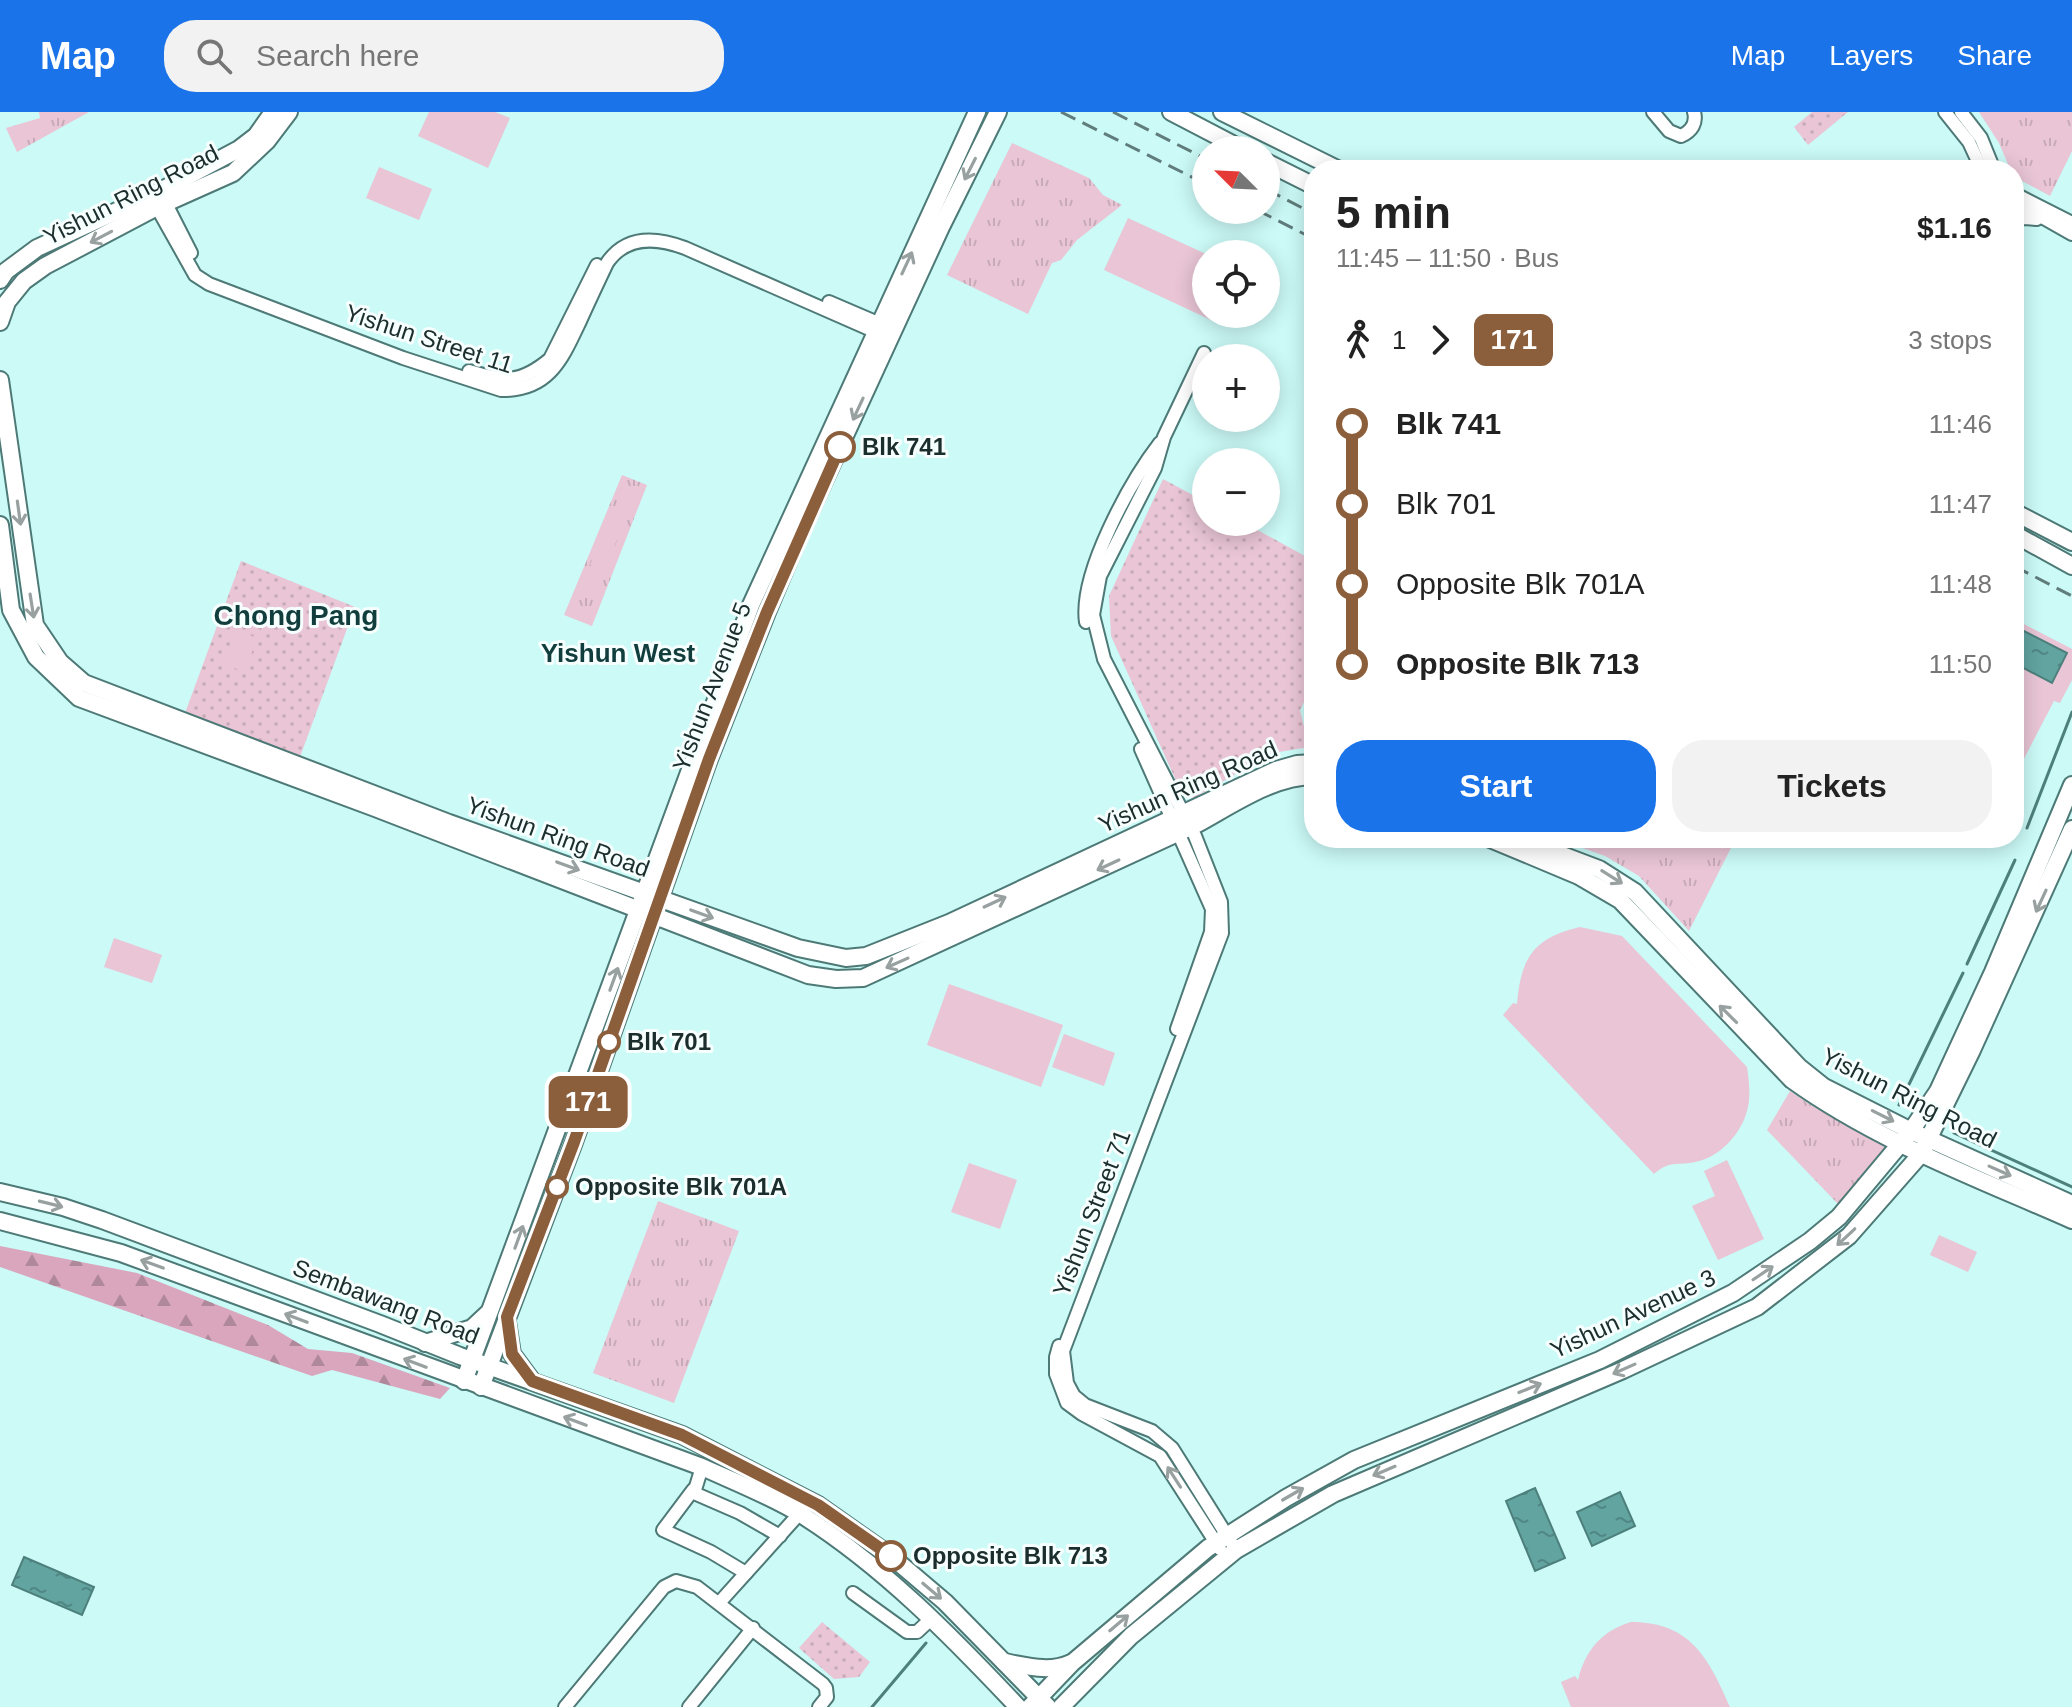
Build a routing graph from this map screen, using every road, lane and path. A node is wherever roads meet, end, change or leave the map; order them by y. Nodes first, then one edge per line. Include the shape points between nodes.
1 (273, 112) edge
2 (289, 112) edge
3 (977, 112) edge
4 (998, 112) edge
5 (1171, 112) edge
6 (1222, 112) edge
7 (1653, 112) edge
8 (1694, 112) edge
9 (1945, 112) edge
10 (1961, 112) edge
11 (1217, 136) edge
12 (1319, 160) edge
13 (1977, 160) edge
14 (1990, 160) edge
15 (1280, 169) edge
16 (1304, 181) edge
17 (2024, 198) edge
18 (158, 200) junction
19 (2024, 207) edge
20 (2024, 218) edge
21 (2044, 220) junction
22 (2072, 223) edge
23 (2072, 234) edge
24 (0, 280) edge
25 (0, 322) edge
26 (885, 330) junction
27 (1192, 378) edge
28 (0, 380) edge
29 (2024, 517) edge
30 (0, 525) edge
31 (2024, 540) edge
32 (2072, 542) edge
33 (2072, 566) edge
34 (1304, 764) edge
35 (1304, 777) edge
36 (2072, 785) edge
37 (1181, 823) junction
38 (2072, 829) edge
39 (1512, 848) edge
40 (1545, 848) edge
41 (650, 904) junction
42 (1911, 1131) junction
43 (1900, 1145) junction
44 (1925, 1147) junction
45 (0, 1192) edge
46 (2072, 1204) edge
47 (2072, 1220) edge
48 (0, 1221) edge
49 (499, 1313) junction
50 (425, 1343) junction
51 (472, 1361) junction
52 (489, 1367) junction
53 (464, 1381) junction
54 (532, 1381) junction
55 (481, 1387) junction
56 (1152, 1431) junction
57 (1145, 1446) junction
58 (702, 1467) junction
59 (693, 1490) junction
60 (799, 1514) junction
61 (780, 1536) junction
62 (1226, 1546) junction
63 (746, 1573) junction
64 (853, 1593) dead end
65 (719, 1603) junction
66 (932, 1618) junction
67 (753, 1628) junction
68 (1004, 1662) junction
69 (1072, 1663) junction
70 (1071, 1701) edge
71 (1039, 1704) edge
72 (565, 1707) edge
73 (689, 1707) edge
74 (819, 1707) edge
75 (1018, 1707) edge
76 (1061, 1707) edge

1 - 18 main road, Yishun Ring Road via 256,136
2 - 18 main road, Yishun Ring Road via 233,173
26 -> 3 main road, Yishun Avenue 5
4 -> 26 main road, Yishun Avenue 5
5 - 11 main road
6 - 12 main road
7 - 8 street via 1669,131 1681,136 1693,128
9 - 13 street
10 - 14 street
15 - 16 main road
17 - 22 street
18 - 24 main road, Yishun Ring Road via 37,248
18 -> 25 main road, Yishun Ring Road via 24,281 7,302
18 - 26 street, Yishun Street 11 via 201,269 214,278 502,380 526,377 550,359 600,260 611,245 642,233 688,241
19 - 21 street
20 - 21 street
21 - 23 street
26 - 41 main road, Yishun Avenue 5 via 751,605
27 - 37 street via 1097,555 1085,613 1097,656
28 -> 41 main road, Yishun Ring Road via 35,625 60,662 84,683
29 - 32 main road
30 - 41 main road, Yishun Ring Road via 11,610 36,657 79,698
31 - 33 main road
34 - 37 main road, Yishun Ring Road via 1276,770
35 - 37 main road, Yishun Ring Road
36 - 42 main road, Yishun Avenue 3 via 1961,1045
41 -> 37 main road, Yishun Ring Road via 798,948 846,958 866,956
37 -> 41 main road, Yishun Ring Road via 863,978 808,975
37 - 56 street, Yishun Street 71 via 1221,902 1222,933 1063,1351 1074,1396
37 - 57 street, Yishun Street 71 via 1212,909 1211,932 1056,1357 1067,1403
38 -> 44 main road, Yishun Avenue 3
43 -> 39 main road, Yishun Ring Road via 1792,1080 1620,900
40 -> 42 main road, Yishun Ring Road via 1599,869 1635,892 1806,1075
41 - 49 main road, Yishun Avenue 5 via 574,1142
42 - 43 main road, Yishun Avenue 3
42 - 44 main road, Yishun Ring Road
43 - 44 main road, Yishun Ring Road
62 -> 43 main road, Yishun Avenue 3 via 1354,1460 1600,1360 1733,1293 1839,1217
44 -> 46 main road, Yishun Ring Road
44 - 47 main road, Yishun Ring Road
44 -> 62 main road, Yishun Avenue 3 via 1849,1236 1757,1307
45 -> 50 main road, Sembawang Road via 102,1220
53 -> 48 main road, Sembawang Road via 121,1253
49 - 50 main road
49 - 51 main road, Yishun Avenue 5
49 - 52 main road, Yishun Avenue 5
49 - 54 main road via 512,1354
50 - 51 main road, Sembawang Road
51 - 52 main road, Sembawang Road
51 - 53 main road, Yishun Avenue 5
52 - 54 main road, Sembawang Road
52 - 55 main road, Yishun Avenue 5
53 - 55 main road, Sembawang Road
54 -> 68 main road, Sembawang Road via 682,1435 818,1505 892,1557
58 -> 55 main road, Sembawang Road
56 - 57 street
56 - 62 street, Yishun Street 71 via 1172,1448
62 -> 57 street, Yishun Street 71 via 1160,1456
58 - 59 street
58 - 60 main road, Sembawang Road
59 - 61 street
59 - 63 street via 663,1530
60 - 61 street
60 - 66 main road, Sembawang Road via 849,1548
61 - 63 street
69 -> 62 main road, Yishun Avenue 3
62 - 70 main road, Yishun Avenue 3
63 - 65 street
64 - 66 street via 907,1632 917,1632
65 - 67 street
65 - 72 street via 686,1582 664,1587
66 - 75 main road, Sembawang Road
67 - 73 street
67 - 74 street via 826,1688 827,1697
68 - 69 main road via 1043,1669
68 - 71 main road, Sembawang Road
69 - 71 main road, Yishun Avenue 3
70 - 76 main road, Yishun Avenue 3

